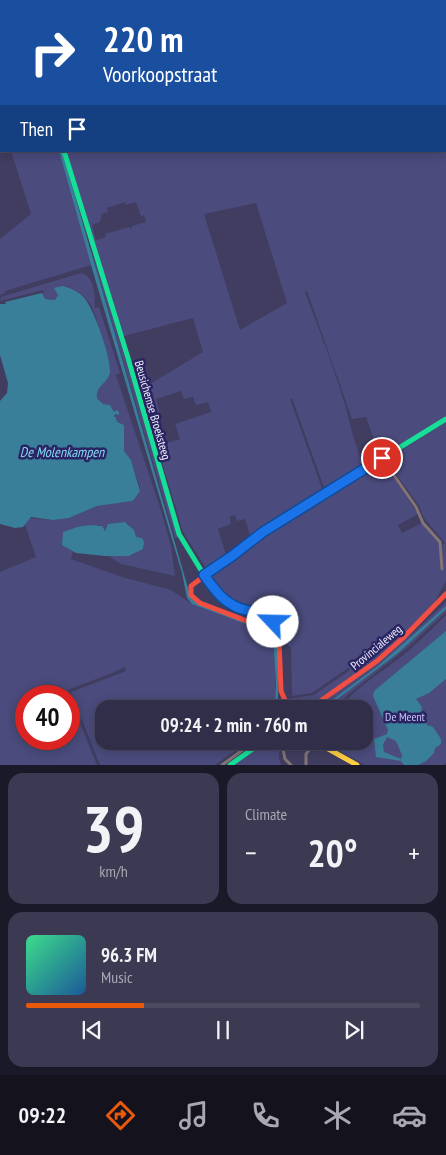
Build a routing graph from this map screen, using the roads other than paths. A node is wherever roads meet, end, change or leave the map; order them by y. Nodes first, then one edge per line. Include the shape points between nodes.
1 (64, 152) edge
2 (446, 419) edge
3 (382, 458) junction
4 (442, 569) dead end
5 (204, 575) junction
6 (446, 594) edge
7 (278, 633) junction
8 (286, 700) edge
9 (322, 700) edge
10 (243, 750) edge
11 (251, 750) edge
12 (283, 750) edge
13 (309, 750) edge
14 (329, 750) edge
15 (222, 765) edge
16 (230, 765) edge
17 (291, 765) edge
18 (306, 765) edge
19 (356, 765) edge

1 - 5 main road, Beusichemse Broeksteeg via 179,534
2 - 3 main road
3 - 4 street via 416,507 423,523 440,542
3 - 5 main road via 263,532
5 - 7 main road, Beusichemse Broeksteeg via 228,602 270,619
5 - 7 main road via 191,586 195,600
6 - 9 main road, Provincialeweg via 383,655
7 - 8 main road via 281,691
10 - 15 street
11 - 16 main road
12 - 17 street via 284,759
13 - 18 street
14 - 19 main road

